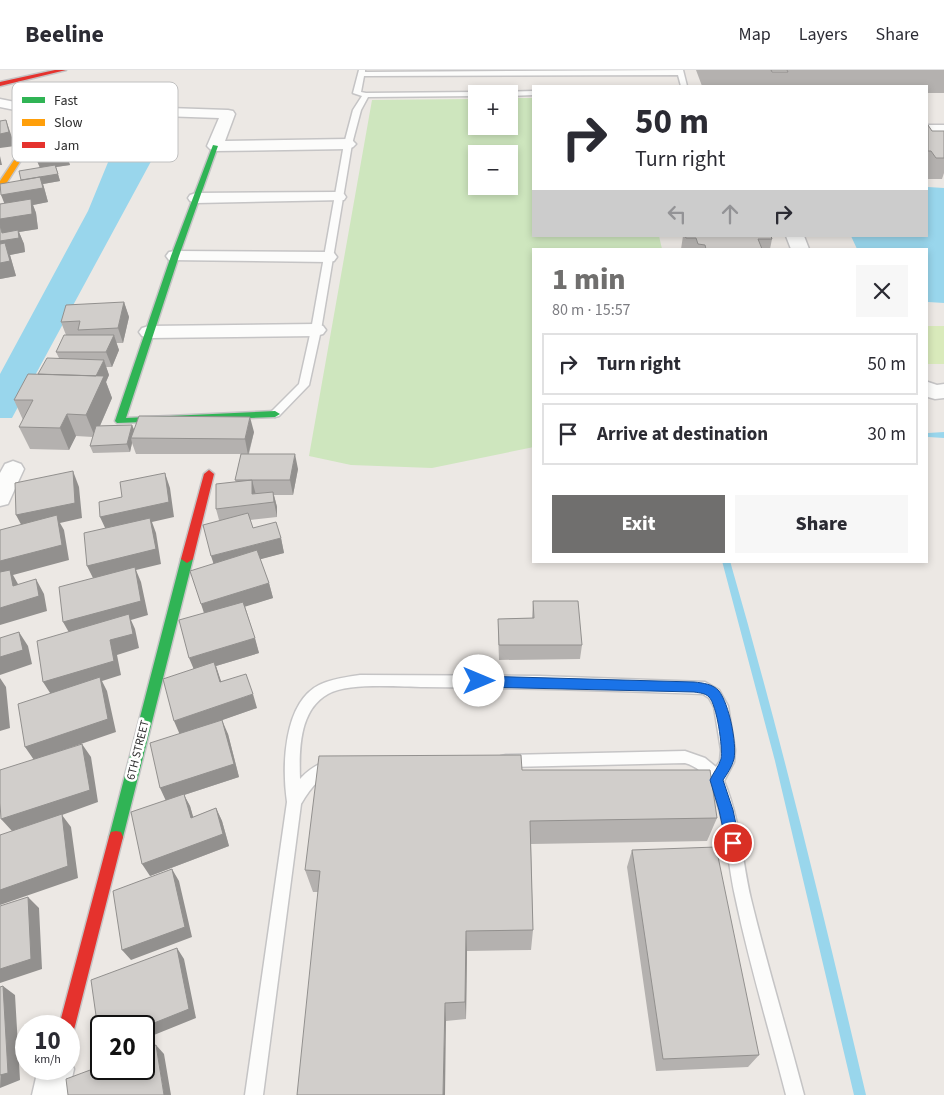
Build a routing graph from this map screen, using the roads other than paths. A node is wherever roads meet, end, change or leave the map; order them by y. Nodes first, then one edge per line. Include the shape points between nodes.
1 (37, 70) edge
2 (63, 70) edge
3 (361, 72) edge
4 (680, 72) edge
5 (0, 84) edge
6 (684, 85) edge
7 (518, 93) edge
8 (532, 93) edge
9 (468, 94) edge
10 (366, 95) junction
11 (178, 112) edge
12 (928, 129) edge
13 (944, 129) edge
14 (348, 144) junction
15 (215, 146) junction
16 (16, 162) edge
17 (0, 187) edge
18 (338, 197) junction
19 (196, 198) junction
20 (175, 256) junction
21 (328, 257) junction
22 (316, 330) junction
23 (149, 332) junction
24 (928, 389) edge
25 (944, 391) edge
26 (276, 414) joint
27 (13, 469) dead end
28 (209, 474) dead end
29 (0, 498) edge
30 (346, 761) edge
31 (486, 761) edge
32 (716, 780) junction
33 (294, 803) junction
34 (70, 1015) edge
35 (53, 1080) edge
36 (50, 1095) edge
37 (254, 1095) edge
38 (795, 1095) edge

1 - 5 main road
2 - 5 main road
3 - 4 lane
3 - 10 lane via 357,93
4 - 6 lane
7 - 8 lane
9 - 10 lane
10 - 14 lane
11 - 15 street via 228,114
12 - 13 street
14 - 15 street
14 - 18 lane
15 - 19 main road
16 - 17 main road
18 - 19 street
18 - 21 lane
19 - 20 main road
20 - 21 street
20 - 23 main road
21 - 22 lane
22 - 23 street
22 - 26 lane via 304,385
23 - 26 main road via 120,421
24 - 25 street
27 - 29 street
28 - 34 main road, 6TH STREET
30 - 33 lane via 317,771 303,786
31 - 32 lane via 686,757 696,759
32 - 33 lane via 727,762 728,750 721,706 714,694 705,688 539,682 360,681 322,691 310,700 300,715 294,748
32 - 38 lane via 726,810 742,894
33 - 37 lane
35 - 36 street

